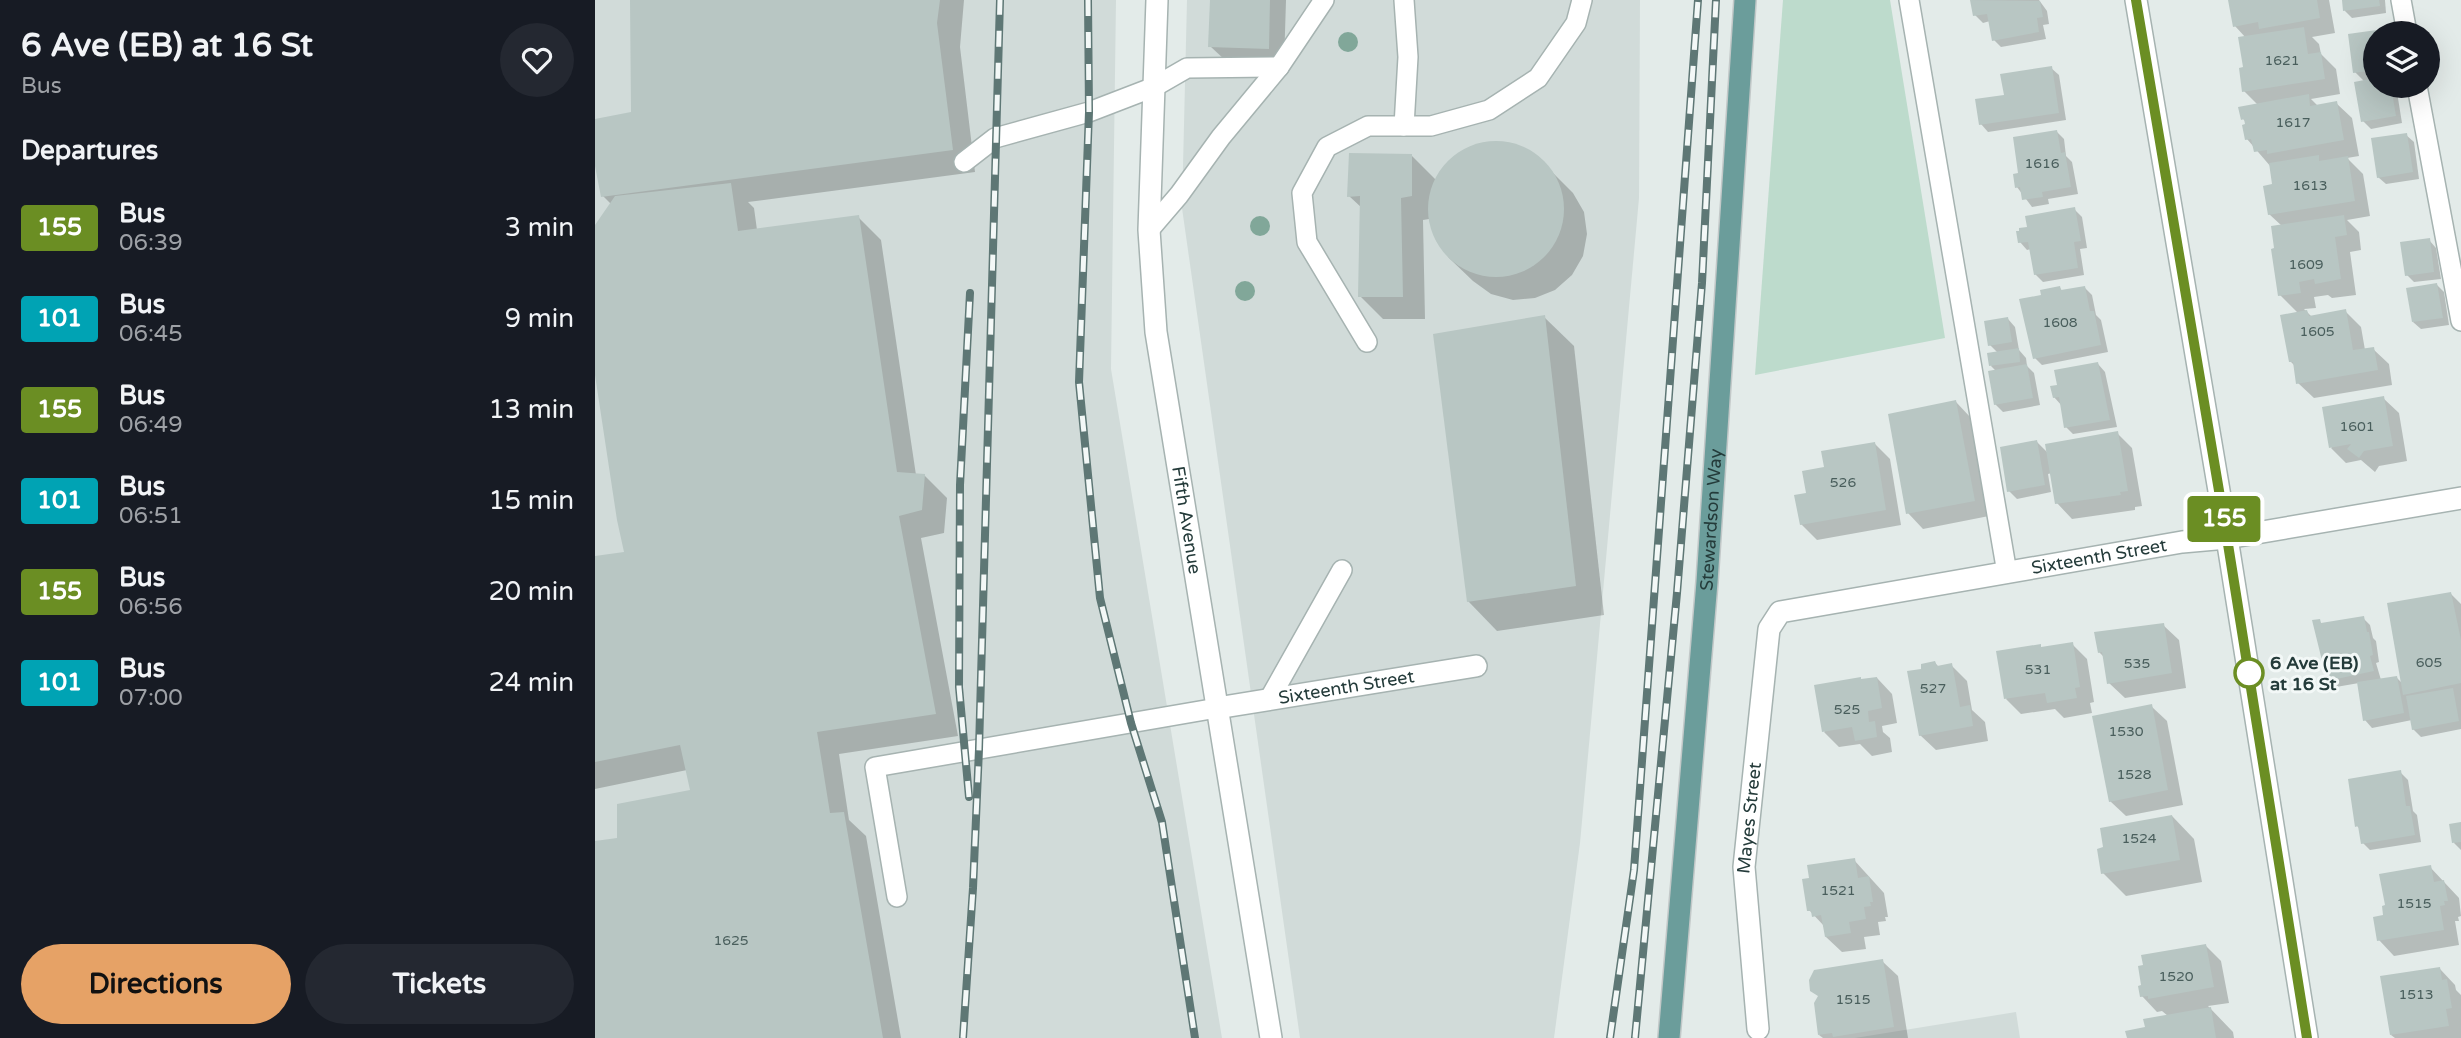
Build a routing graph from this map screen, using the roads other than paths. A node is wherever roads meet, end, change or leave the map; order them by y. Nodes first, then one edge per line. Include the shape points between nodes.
1 (1157, 0) edge
2 (1324, 0) edge
3 (1404, 0) edge
4 (1582, 0) edge
5 (1745, 0) edge
6 (1909, 0) edge
7 (2136, 0) edge
8 (2400, 0) edge
9 (2404, 21) edge
10 (1279, 67) junction
11 (1154, 88) junction
12 (2419, 98) edge
13 (1404, 126) junction
14 (964, 162) dead end
15 (1149, 230) junction
16 (2461, 321) edge
17 (1367, 342) dead end
18 (2460, 504) edge
19 (2227, 538) junction
20 (1342, 570) dead end
21 (2007, 573) junction
22 (1780, 612) joint
23 (1476, 666) dead end
24 (1270, 698) junction
25 (1217, 708) junction
26 (897, 897) dead end
27 (1759, 1029) dead end
28 (1271, 1038) edge
29 (1669, 1038) edge
30 (2307, 1038) edge

1 - 11 street, Fifth Avenue
2 - 10 lane
3 - 13 lane via 1408,57
4 - 13 lane via 1576,23 1538,78 1489,110 1431,126
5 - 29 main road, Stewardson Way via 1707,582
6 - 21 lane
7 - 19 street
8 - 9 lane
10 - 11 lane via 1187,68
10 - 15 lane
11 - 14 lane via 995,138
11 - 15 street, Fifth Avenue
12 - 16 lane
13 - 17 lane via 1369,126 1328,147 1302,192 1307,242
15 - 25 street, Fifth Avenue via 1156,332
18 - 19 street, Sixteenth Street
19 - 21 street, Sixteenth Street
19 - 30 street
20 - 24 lane
21 - 22 street, Sixteenth Street
22 - 27 street, Mayes Street via 1769,629 1744,867
23 - 24 street, Sixteenth Street
24 - 25 street, Sixteenth Street
25 - 26 lane via 875,767
25 - 28 street, Fifth Avenue

